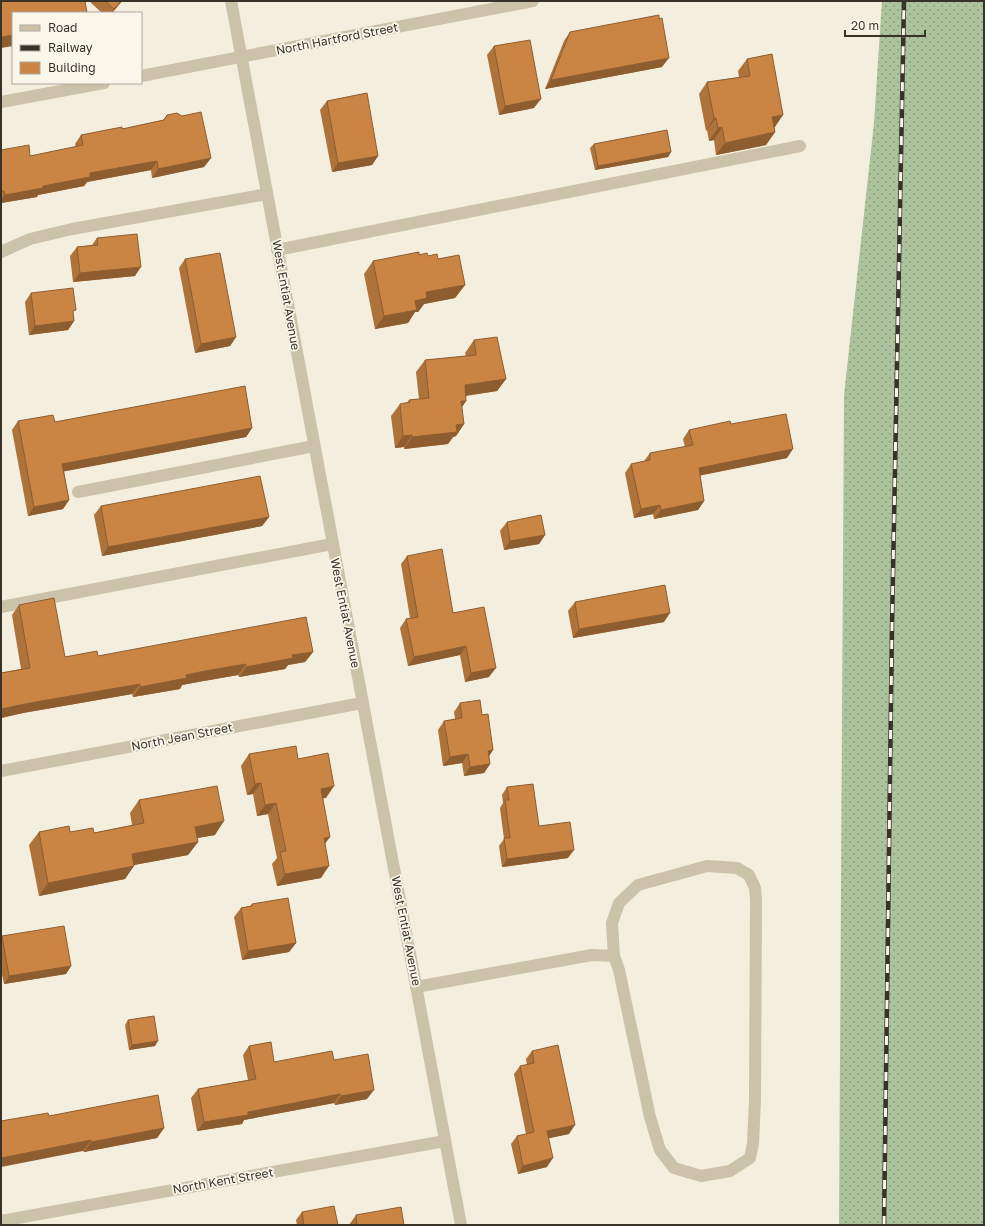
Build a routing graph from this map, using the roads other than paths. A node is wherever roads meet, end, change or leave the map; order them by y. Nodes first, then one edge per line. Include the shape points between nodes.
1 (230, 1) edge
2 (533, 1) edge
3 (241, 57) junction
4 (142, 76) edge
5 (99, 84) edge
6 (1, 102) edge
7 (800, 146) dead end
8 (267, 194) junction
9 (277, 250) junction
10 (1, 252) edge
11 (314, 446) junction
12 (78, 492) dead end
13 (332, 544) junction
14 (1, 607) edge
15 (362, 703) junction
16 (1, 771) edge
17 (614, 956) junction
18 (416, 987) junction
19 (445, 1141) junction
20 (1, 1221) edge
21 (461, 1225) edge

1 - 3 street, West Entiat Avenue
2 - 3 street, North Hartford Street
3 - 4 street, North Hartford Street
3 - 8 street, West Entiat Avenue
5 - 6 street
7 - 9 street
8 - 9 street, West Entiat Avenue
8 - 10 street via 72,229 30,240
9 - 11 street, West Entiat Avenue
11 - 12 street
11 - 13 street, West Entiat Avenue
13 - 14 street
13 - 15 street, West Entiat Avenue
15 - 16 street, North Jean Street
15 - 18 street, West Entiat Avenue
17 - 17 street via 650,1117 660,1150 674,1168 701,1176 730,1171 750,1158 753,1144 756,900 755,888 749,876 737,868 707,866 638,885 619,903 612,923
17 - 18 street via 592,955
18 - 19 street, West Entiat Avenue
19 - 20 street, North Kent Street
19 - 21 street, West Entiat Avenue

